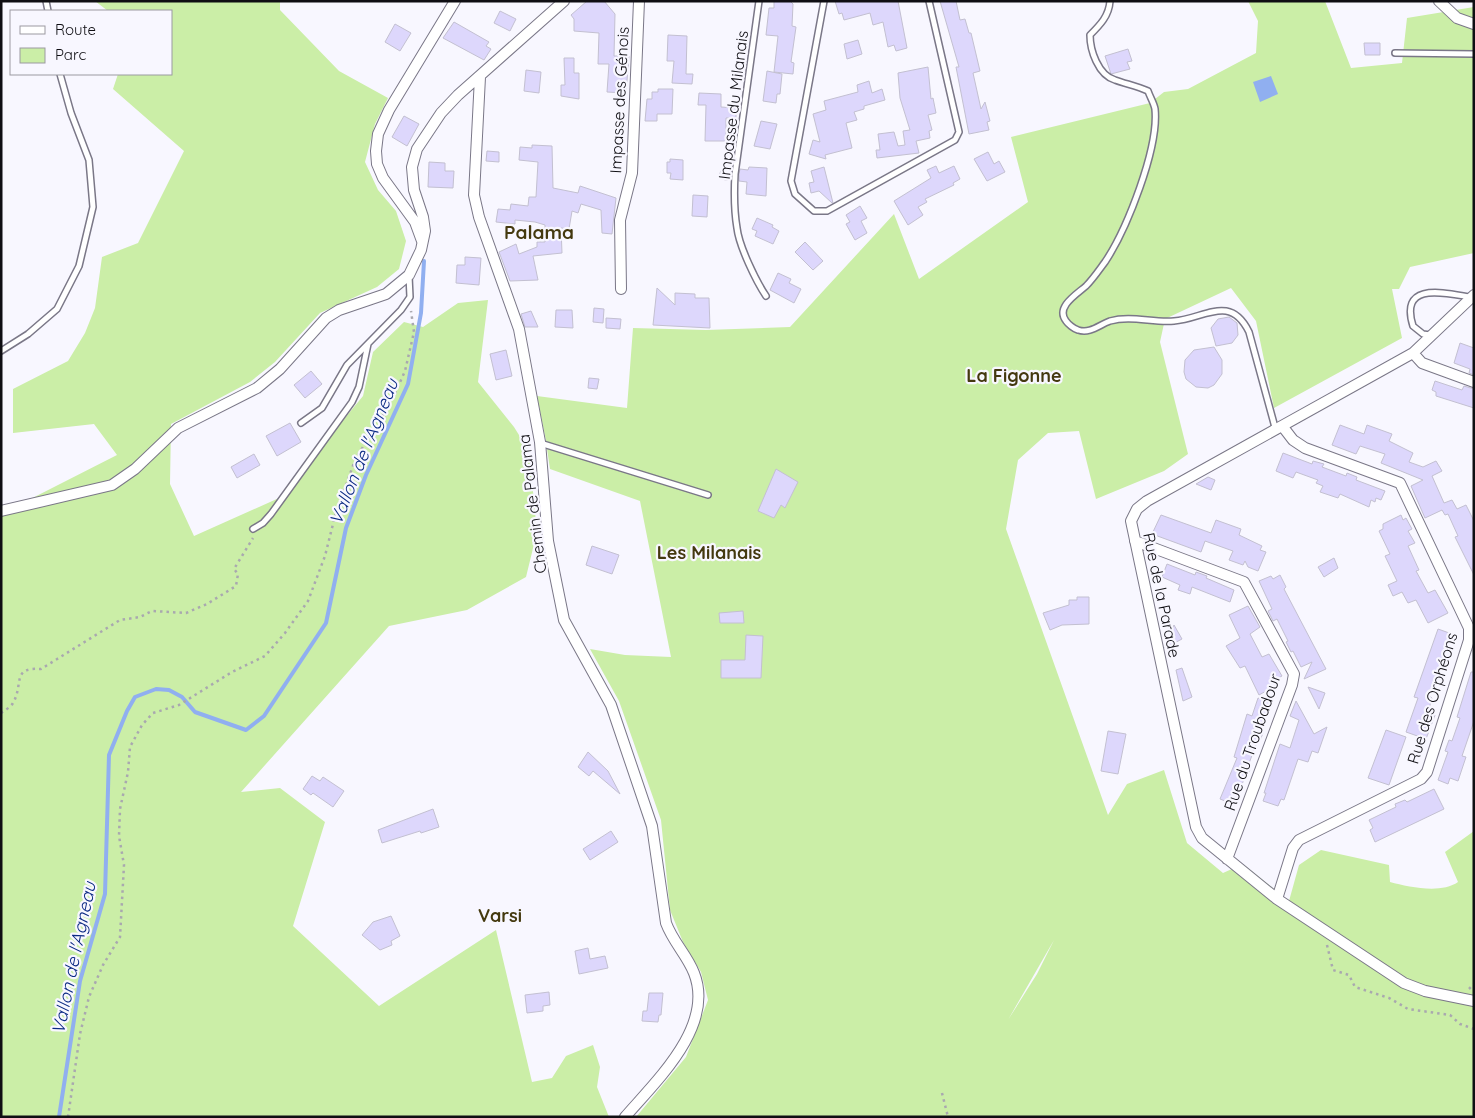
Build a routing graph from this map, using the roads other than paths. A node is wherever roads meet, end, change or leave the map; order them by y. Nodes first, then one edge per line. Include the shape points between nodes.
1 (455, 1) edge
2 (564, 1) edge
3 (639, 1) edge
4 (759, 1) edge
5 (824, 1) edge
6 (929, 1) edge
7 (1110, 1) edge
8 (1439, 1) edge
9 (1474, 24) edge
10 (1395, 53) dead end
11 (1474, 54) edge
12 (60, 75) edge
13 (480, 77) junction
14 (423, 245) junction
15 (409, 275) junction
16 (621, 290) dead end
17 (766, 296) dead end
18 (1472, 296) edge
19 (1430, 335) junction
20 (368, 344) junction
21 (1, 351) edge
22 (1413, 353) junction
23 (1474, 382) edge
24 (301, 423) dead end
25 (1280, 429) junction
26 (540, 442) junction
27 (708, 495) dead end
28 (1, 511) edge
29 (253, 529) dead end
30 (1135, 541) junction
31 (1227, 859) junction
32 (1277, 899) junction
33 (1474, 1001) edge
34 (625, 1117) edge

1 - 14 street via 389,110 378,134 377,164 383,178 415,222
2 - 13 street
3 - 16 street, Impasse des Génois via 632,173 620,220
4 - 17 lane, Impasse du Milanais via 734,197 737,230
5 - 6 lane via 791,182 794,194 814,211 827,212 955,140 959,132
7 - 25 lane via 1103,22 1090,35 1090,48 1100,69 1113,80 1148,91 1155,108 1154,136 1144,173 1118,241 1087,284 1067,302 1063,311 1065,320 1077,330 1089,331 1110,321 1174,322 1218,309 1230,312 1243,320 1249,332
8 - 9 street via 1457,18
10 - 11 lane
12 - 21 lane via 89,160 92,207 79,266 57,309 28,334
13 - 14 street via 441,113 417,150 412,167 414,190 423,217
13 - 26 street, Chemin de Palama via 474,195 519,328
14 - 15 street
15 - 20 lane via 410,297
15 - 28 street via 386,294 339,310 326,318 280,369 257,388 178,428 125,478 112,485
18 - 19 street, Rue de la Parade
18 - 19 lane via 1432,292 1423,293 1415,299 1410,309 1413,326
19 - 22 street, Rue de la Parade
20 - 24 lane via 347,365 322,408
20 - 29 lane via 359,387 341,420 263,523
22 - 23 street via 1422,363
22 - 25 street, Rue de la Parade
25 - 30 street, Rue de la Parade via 1147,501 1137,509 1131,521
25 - 32 street, Rue des Orphéons via 1305,448 1400,483 1469,628 1470,640 1427,772 1421,779 1299,840 1293,848
26 - 27 lane
26 - 34 street, Chemin de Palama via 548,541 564,620 611,705 652,826 670,936 694,972 700,992 700,1007 678,1051 666,1071
30 - 31 street, Rue de la Parade via 1196,828 1202,838
30 - 31 street, Rue du Troubadour via 1244,582 1294,674
31 - 32 street, Rue de la Parade
32 - 33 street, Rue de la Parade via 1404,983 1425,991

